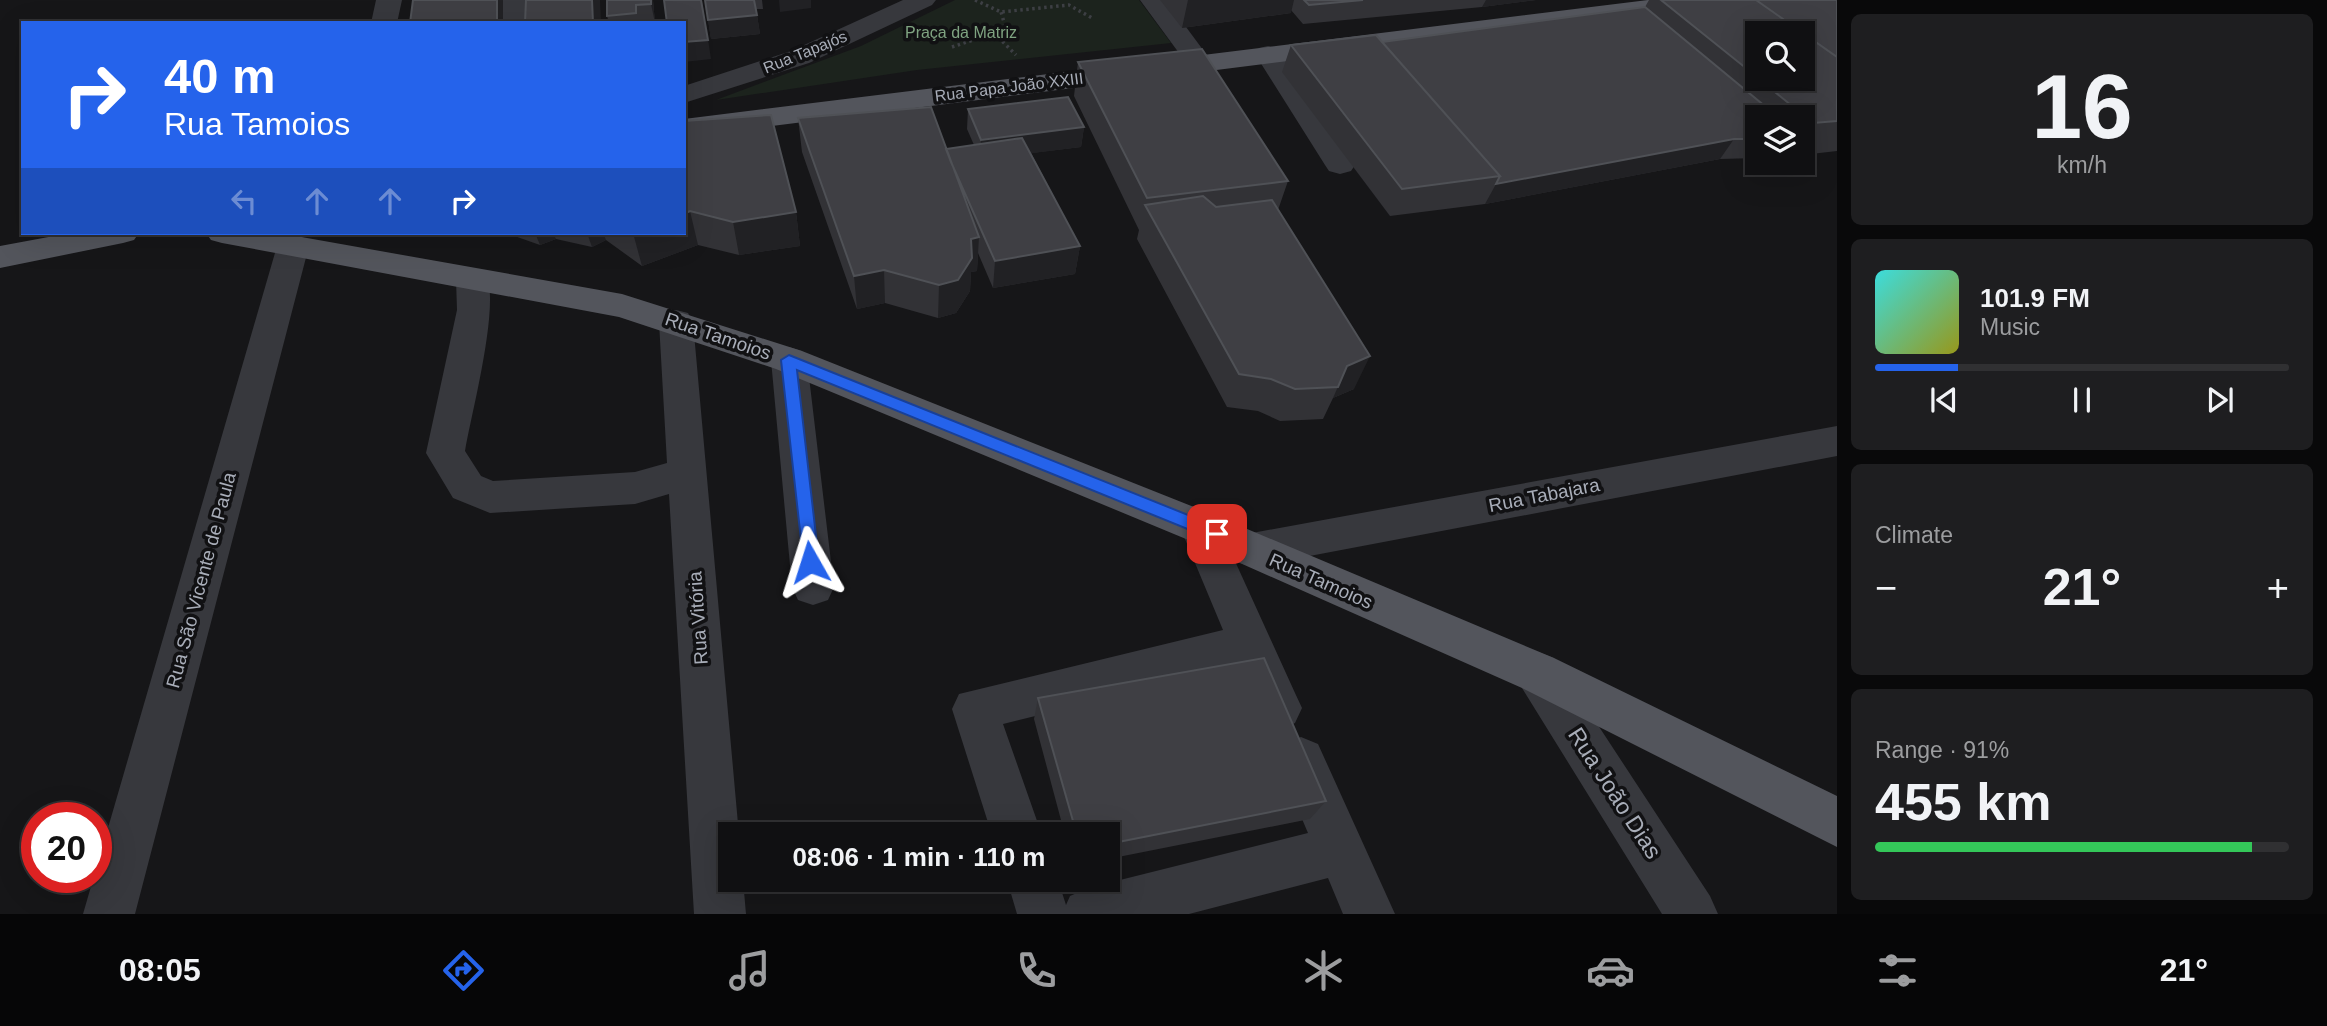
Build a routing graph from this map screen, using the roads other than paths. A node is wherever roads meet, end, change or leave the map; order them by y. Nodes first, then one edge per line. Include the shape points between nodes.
1 (389, 0) edge
2 (514, 0) edge
3 (923, 0) edge
4 (1153, 0) edge
5 (1709, 0) edge
6 (384, 21) edge
7 (515, 21) edge
8 (1268, 54) junction
9 (1199, 62) junction
10 (686, 94) edge
11 (686, 128) edge
12 (1340, 165) dead end
13 (113, 235) edge
14 (233, 235) edge
15 (293, 246) junction
16 (0, 257) edge
17 (473, 278) junction
18 (676, 322) junction
19 (789, 360) junction
20 (1837, 441) edge
21 (687, 473) junction
22 (1200, 527) junction
23 (1252, 550) junction
24 (813, 587) dead end
25 (1250, 643) junction
26 (1538, 673) junction
27 (1013, 822) edge
28 (1837, 822) edge
29 (1340, 850) junction
30 (1036, 892) edge
31 (109, 914) edge
32 (720, 914) edge
33 (1043, 914) edge
34 (1088, 914) edge
35 (1369, 914) edge
36 (1692, 914) edge

1 - 6 street
2 - 7 street
3 - 10 street, Rua Tapajós via 800,57
4 - 9 street
5 - 8 main road, Rua Papa João XXIII
8 - 9 main road, Rua Papa João XXIII
8 - 12 street
9 - 11 main road, Rua Papa João XXIII
13 - 16 main road
14 - 15 main road, Rua Tamoios
15 - 17 main road, Rua Tamoios
15 - 31 street, Rua São Vicente de Paula
17 - 18 main road, Rua Tamoios via 622,306
17 - 21 street via 474,310 445,453 467,487 490,496 635,488
18 - 19 main road, Rua Tamoios
18 - 21 street, Rua Vitória
19 - 22 main road, Rua Tamoios
19 - 24 street
20 - 23 street, Rua Tabajara
21 - 32 street, Rua Vitória
22 - 23 main road, Rua Tamoios
22 - 25 street
23 - 26 main road, Rua Tamoios
25 - 27 street via 975,709
25 - 29 street
26 - 28 main road, Rua Tamoios
26 - 36 street, Rua João Dias
29 - 34 street
29 - 35 street
30 - 33 street

